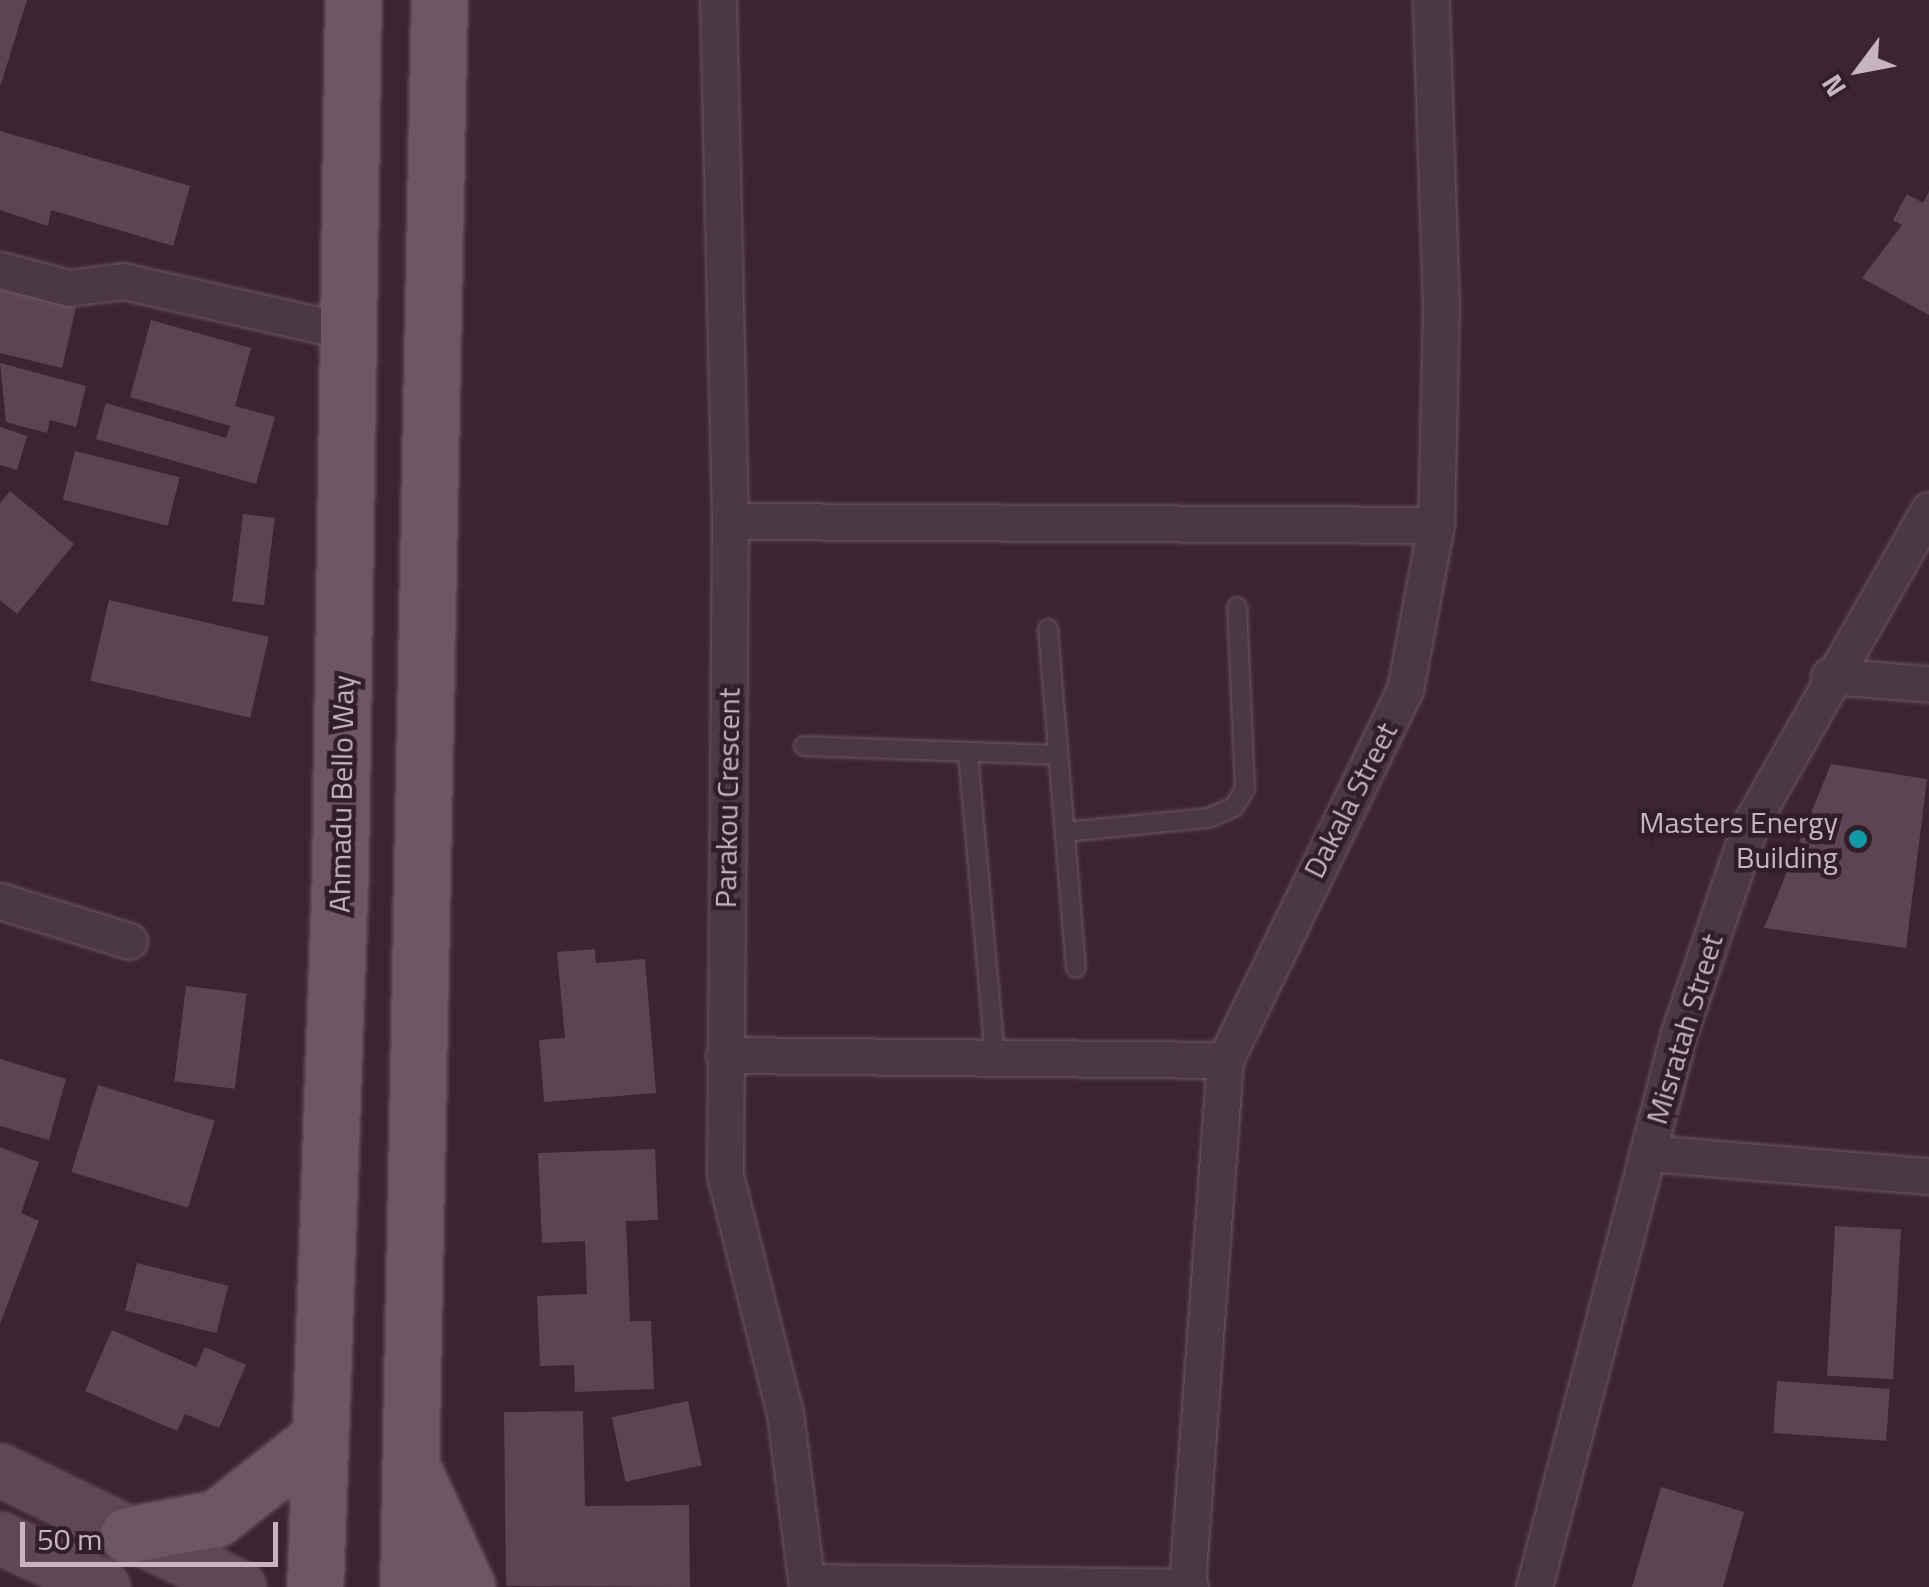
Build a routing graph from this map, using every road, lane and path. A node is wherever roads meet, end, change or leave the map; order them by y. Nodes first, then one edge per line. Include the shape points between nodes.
1 (353, 0) edge
2 (439, 0) edge
3 (718, 0) edge
4 (1431, 0) edge
5 (0, 270) edge
6 (349, 332) junction
7 (1929, 510) edge
8 (730, 521) junction
9 (1436, 526) junction
10 (1237, 608) dead end
11 (1048, 630) dead end
12 (1829, 676) junction
13 (1929, 684) edge
14 (804, 746) dead end
15 (968, 754) junction
16 (1058, 755) junction
17 (1064, 832) junction
18 (0, 901) edge
19 (129, 941) dead end
20 (1076, 968) dead end
21 (724, 1055) junction
22 (994, 1058) junction
23 (1224, 1060) junction
24 (1647, 1153) junction
25 (1929, 1176) edge
26 (320, 1437) junction
27 (411, 1464) junction
28 (0, 1470) edge
29 (128, 1535) junction
30 (0, 1538) edge
31 (56, 1577) edge
32 (807, 1584) edge
33 (1180, 1586) edge
34 (104, 1587) edge
35 (240, 1587) edge
36 (315, 1587) edge
37 (408, 1587) edge
38 (467, 1587) edge
39 (1534, 1587) edge

1 - 6 main road, Ahmadu Bello Way
2 - 27 main road
3 - 8 street, Parakou Crescent
4 - 9 street, Dakala Street via 1442,308
5 - 6 street via 69,288 122,280
6 - 26 main road, Ahmadu Bello Way
7 - 12 street, Misratah Street
8 - 9 street
8 - 21 street, Parakou Crescent
9 - 23 street, Dakala Street via 1406,690
10 - 17 lane via 1245,789 1234,807 1209,818
11 - 16 lane
12 - 13 street
12 - 24 street, Misratah Street via 1751,822
14 - 15 lane
15 - 16 lane
15 - 22 lane
16 - 17 lane
17 - 20 lane
18 - 19 street
21 - 22 street
21 - 32 street, Parakou Crescent via 725,1175 785,1413
22 - 23 street
23 - 33 street, Dakala Street
24 - 25 street
24 - 39 street, Misratah Street
26 - 29 main road via 217,1518
26 - 36 main road, Ahmadu Bello Way
27 - 37 main road
27 - 38 main road
28 - 29 main road
29 - 35 main road
30 - 31 main road
31 - 34 main road
32 - 33 street

